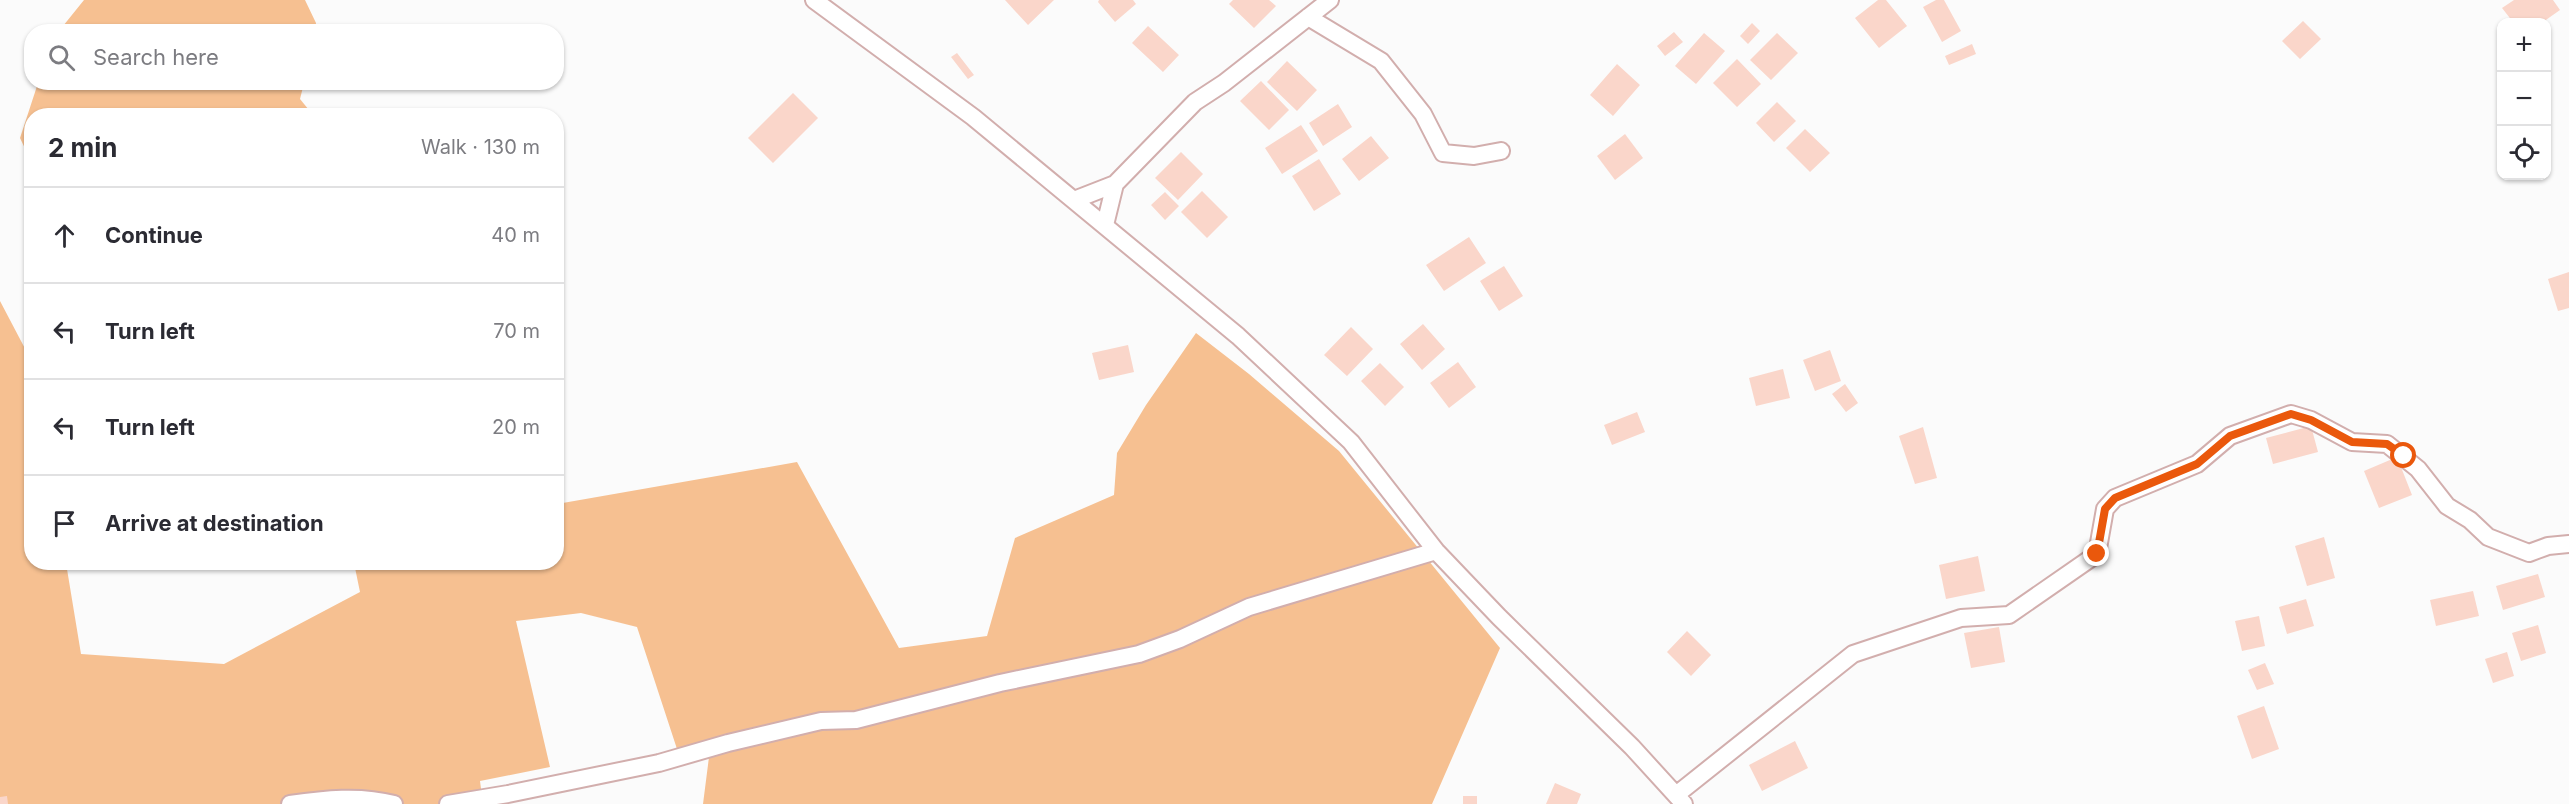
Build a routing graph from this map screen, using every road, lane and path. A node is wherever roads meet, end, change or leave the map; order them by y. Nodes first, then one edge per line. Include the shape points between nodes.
1 (814, 0) edge
2 (1330, 0) edge
3 (1308, 17) junction
4 (1501, 151) dead end
5 (1114, 184) junction
6 (1074, 200) junction
7 (1105, 225) junction
8 (2569, 544) edge
9 (1436, 551) junction
10 (1680, 800) edge
11 (290, 804) edge
12 (394, 804) edge
13 (448, 804) edge

1 - 6 street via 973,117
2 - 3 street
3 - 4 street via 1381,62 1422,114 1443,153 1474,156
3 - 5 street via 1195,102
5 - 6 street
5 - 7 street
6 - 7 street
7 - 9 street via 1238,336 1351,442
8 - 10 street via 2529,553 2488,537 2447,506 2418,469 2387,444 2352,442 2291,414 2230,436 2197,464 2115,498 2105,509 2097,554 2008,615 1961,618 1853,654
9 - 10 street
9 - 13 street via 1249,607 1138,654 1000,683 856,720 821,721 728,742 659,763
11 - 12 street via 362,799

